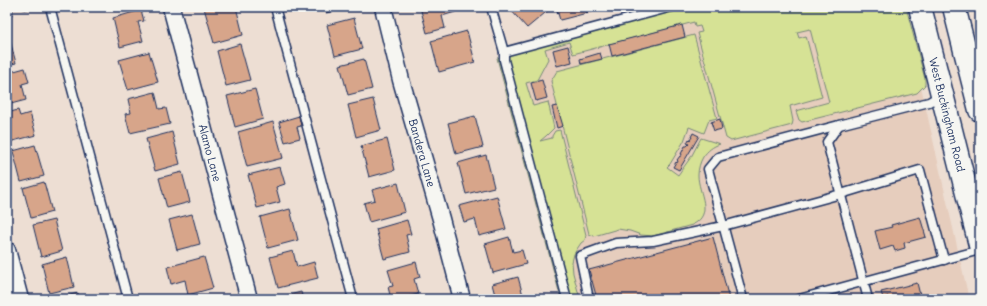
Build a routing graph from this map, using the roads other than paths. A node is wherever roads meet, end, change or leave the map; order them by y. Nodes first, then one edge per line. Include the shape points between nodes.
1 (50, 7) edge
2 (171, 7) edge
3 (275, 7) edge
4 (383, 7) edge
5 (491, 7) edge
6 (672, 7) edge
7 (920, 7) edge
8 (954, 7) edge
9 (504, 52) junction
10 (977, 85) edge
11 (942, 94) junction
12 (980, 110) edge
13 (839, 125) junction
14 (841, 194) junction
15 (723, 226) junction
16 (980, 245) edge
17 (7, 250) edge
18 (980, 250) edge
19 (944, 260) junction
20 (863, 281) junction
21 (20, 299) edge
22 (128, 299) edge
23 (249, 299) edge
24 (353, 299) edge
25 (462, 299) edge
26 (567, 299) edge
27 (589, 299) edge
28 (743, 299) edge
29 (799, 299) edge
30 (868, 299) edge

1 - 22 lane
2 - 23 street, Alamo Lane
3 - 24 lane
4 - 25 street, Bandera Lane
5 - 9 lane
6 - 9 lane
7 - 11 main road, West Buckingham Road
8 - 10 main road
9 - 26 lane
10 - 11 main road
10 - 12 main road
11 - 13 lane via 929,102
11 - 16 main road, West Buckingham Road
13 - 14 lane via 827,142
13 - 15 lane via 718,157 708,169
14 - 15 lane
14 - 19 lane via 920,170
14 - 20 lane
15 - 27 lane via 652,241 616,243 580,256
15 - 28 lane
17 - 21 street
18 - 19 lane
19 - 20 lane
20 - 29 lane
20 - 30 lane

